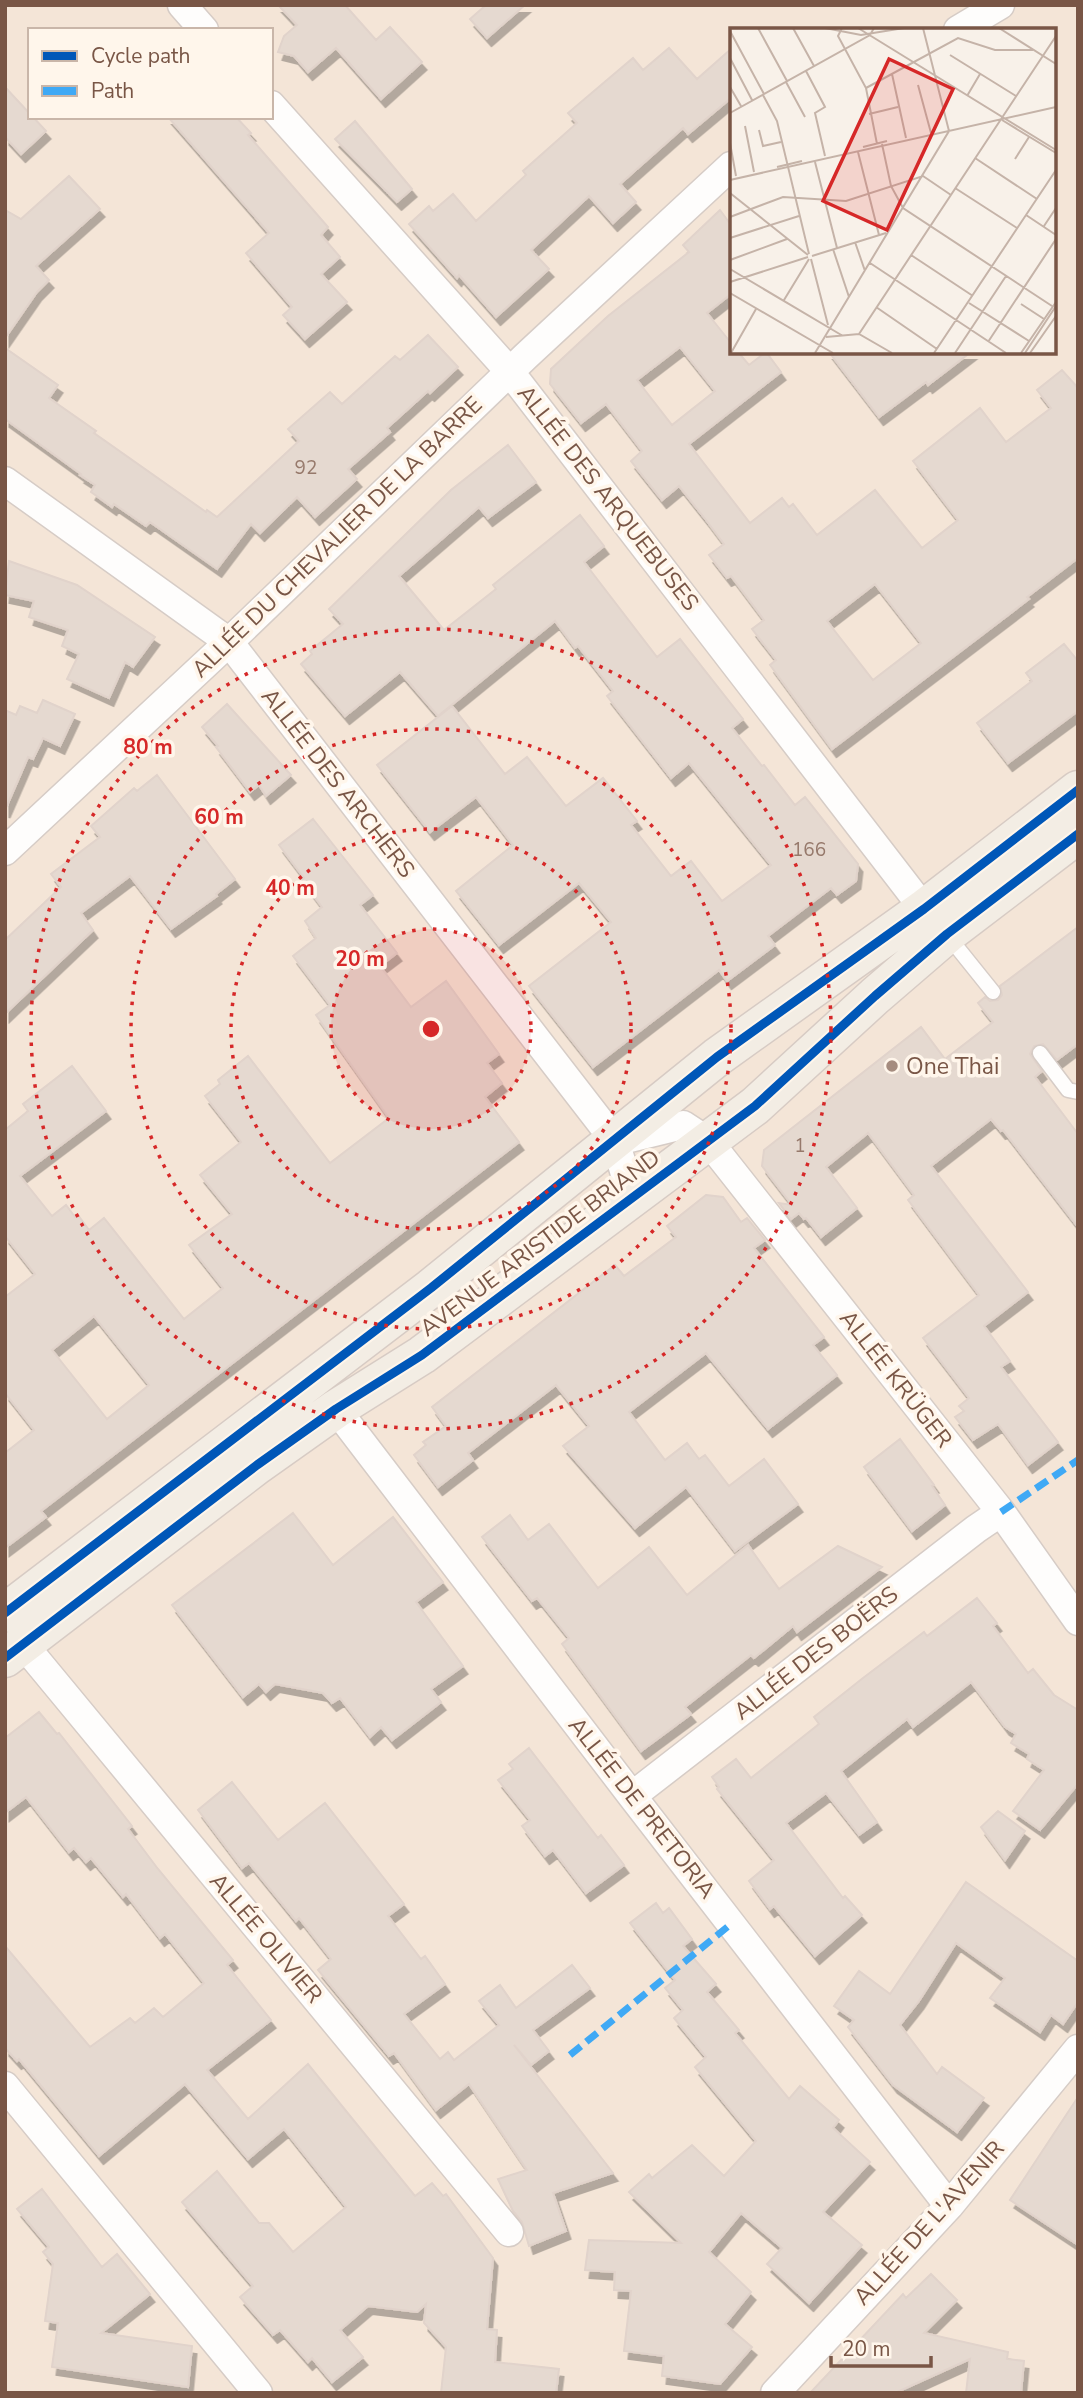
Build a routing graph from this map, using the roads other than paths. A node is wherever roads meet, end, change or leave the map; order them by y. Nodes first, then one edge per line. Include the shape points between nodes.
1 (182, 5) edge
2 (1000, 5) edge
3 (202, 28) edge
4 (961, 28) edge
5 (273, 107) edge
6 (730, 167) edge
7 (510, 372) junction
8 (5, 481) edge
9 (229, 642) junction
10 (1078, 790) edge
11 (1078, 834) edge
12 (5, 851) edge
13 (935, 922) junction
14 (993, 992) dead end
15 (1041, 1053) dead end
16 (1073, 1091) edge
17 (1078, 1102) edge
18 (615, 1141) junction
19 (709, 1142) junction
20 (629, 1201) junction
21 (336, 1409) junction
22 (1001, 1512) junction
23 (1078, 1621) edge
24 (11, 1638) edge
25 (632, 1796) junction
26 (1078, 2049) edge
27 (5, 2086) edge
28 (949, 2206) junction
29 (509, 2232) dead end
30 (258, 2393) edge
31 (775, 2393) edge

1 - 3 street
2 - 4 street
5 - 7 street, ALLÉE DES ARQUEBUSES
6 - 7 street, ALLÉE DU CHEVALIER DE LA BARRE
7 - 9 street, ALLÉE DU CHEVALIER DE LA BARRE
7 - 13 street, ALLÉE DES ARQUEBUSES
8 - 9 street, ALLÉE DES ARCHERS
9 - 12 street, ALLÉE DU CHEVALIER DE LA BARRE
9 - 18 street, ALLÉE DES ARCHERS
10 - 13 main road, AVENUE ARISTIDE BRIAND
11 - 13 main road, AVENUE ARISTIDE BRIAND
13 - 14 lane
13 - 18 main road, AVENUE ARISTIDE BRIAND via 717,1057
13 - 19 main road, AVENUE ARISTIDE BRIAND via 875,996
15 - 16 lane
16 - 17 lane
18 - 19 street via 683,1125
18 - 20 street
18 - 24 main road, AVENUE ARISTIDE BRIAND via 430,1288
19 - 20 main road, AVENUE ARISTIDE BRIAND
19 - 22 street, ALLÉE KRÜGER
20 - 21 main road, AVENUE ARISTIDE BRIAND via 422,1355
21 - 24 main road, AVENUE ARISTIDE BRIAND
21 - 25 street, ALLÉE DE PRETORIA
22 - 23 street, ALLÉE KRÜGER
22 - 25 street, ALLÉE DES BOËRS
24 - 29 street, ALLÉE OLIVIER
25 - 28 street, ALLÉE DE PRETORIA
26 - 28 street, ALLÉE DE L'AVENIR
27 - 30 street
28 - 31 street, ALLÉE DE L'AVENIR

